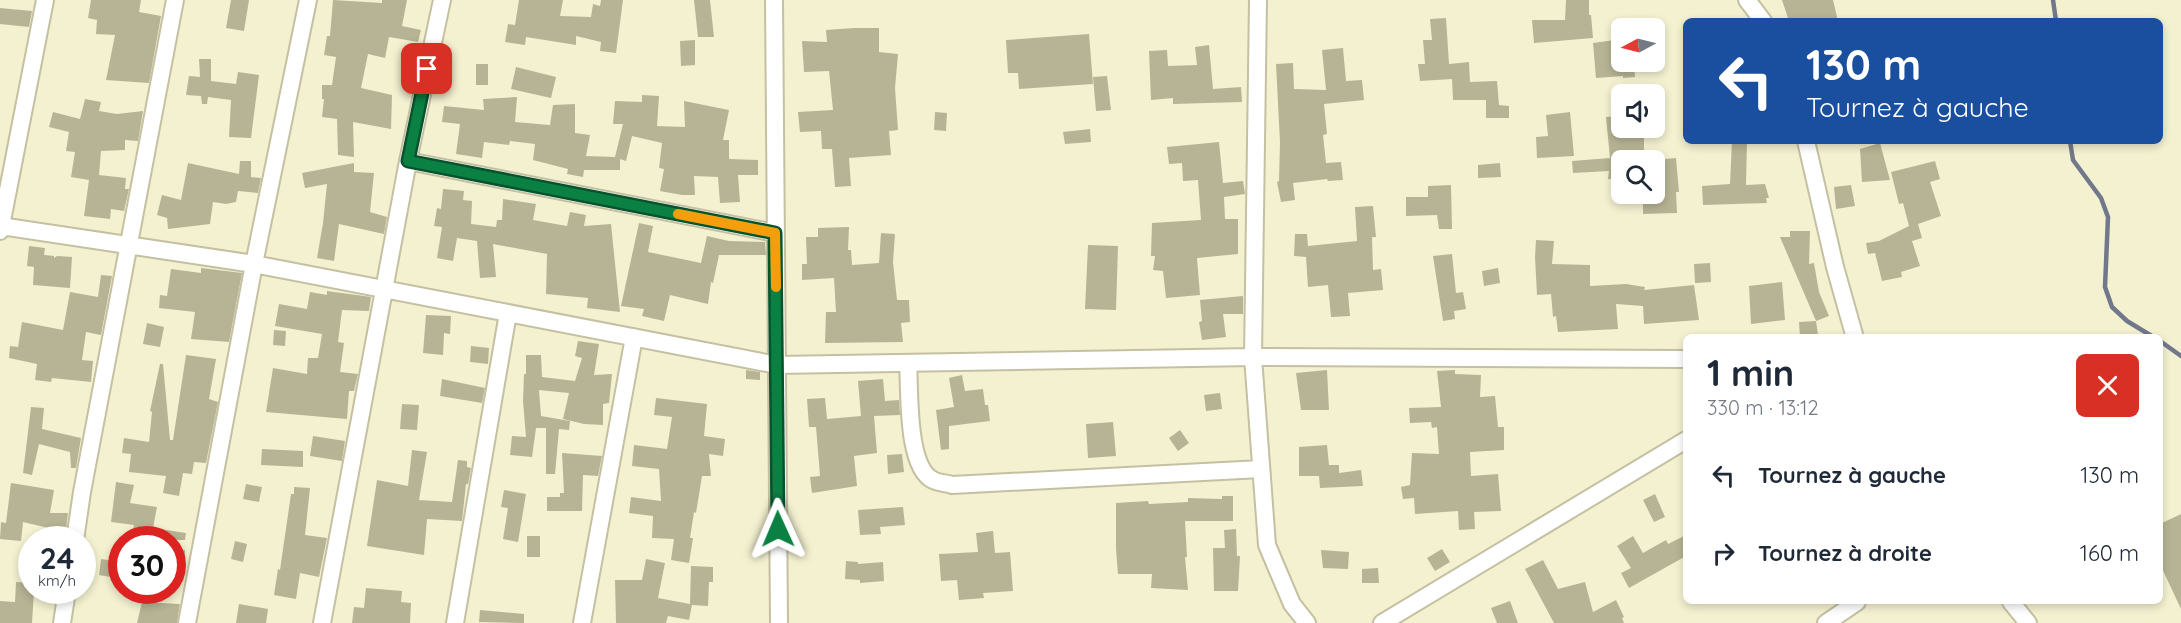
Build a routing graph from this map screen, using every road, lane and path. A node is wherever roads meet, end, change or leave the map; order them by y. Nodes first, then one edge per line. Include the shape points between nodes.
1 (45, 0) edge
2 (175, 0) edge
3 (308, 0) edge
4 (442, 0) edge
5 (774, 0) edge
6 (1258, 0) edge
7 (1747, 0) edge
8 (1761, 18) edge
9 (1807, 144) edge
10 (408, 161) junction
11 (0, 227) edge
12 (775, 233) junction
13 (129, 244) junction
14 (254, 264) junction
15 (385, 289) junction
16 (508, 313) junction
17 (1854, 334) edge
18 (634, 337) junction
19 (1252, 357) junction
20 (1683, 359) edge
21 (908, 363) junction
22 (777, 365) junction
23 (1683, 442) edge
24 (1261, 469) junction
25 (77, 526) edge
26 (65, 604) edge
27 (1854, 604) edge
28 (2013, 604) edge
29 (62, 623) edge
30 (187, 623) edge
31 (322, 623) edge
32 (455, 623) edge
33 (582, 623) edge
34 (779, 623) edge
35 (1307, 623) edge
36 (1382, 623) edge
37 (1826, 623) edge
38 (2028, 623) edge

1 - 11 street
2 - 13 street
3 - 14 street
4 - 10 street
5 - 12 street
6 - 19 street
7 - 8 street
9 - 17 street
10 - 12 street
10 - 15 street
11 - 13 street
12 - 22 street
13 - 14 street
13 - 25 street
14 - 15 street
14 - 30 street
15 - 16 street
15 - 31 street
16 - 18 street
16 - 32 street
18 - 22 street
18 - 33 street
19 - 20 street
19 - 21 street
19 - 24 street
21 - 22 street
21 - 24 street via 914,452 932,480 951,485
22 - 34 street
23 - 36 street
24 - 35 street via 1267,545 1292,604
26 - 29 street
27 - 37 street
28 - 38 street

